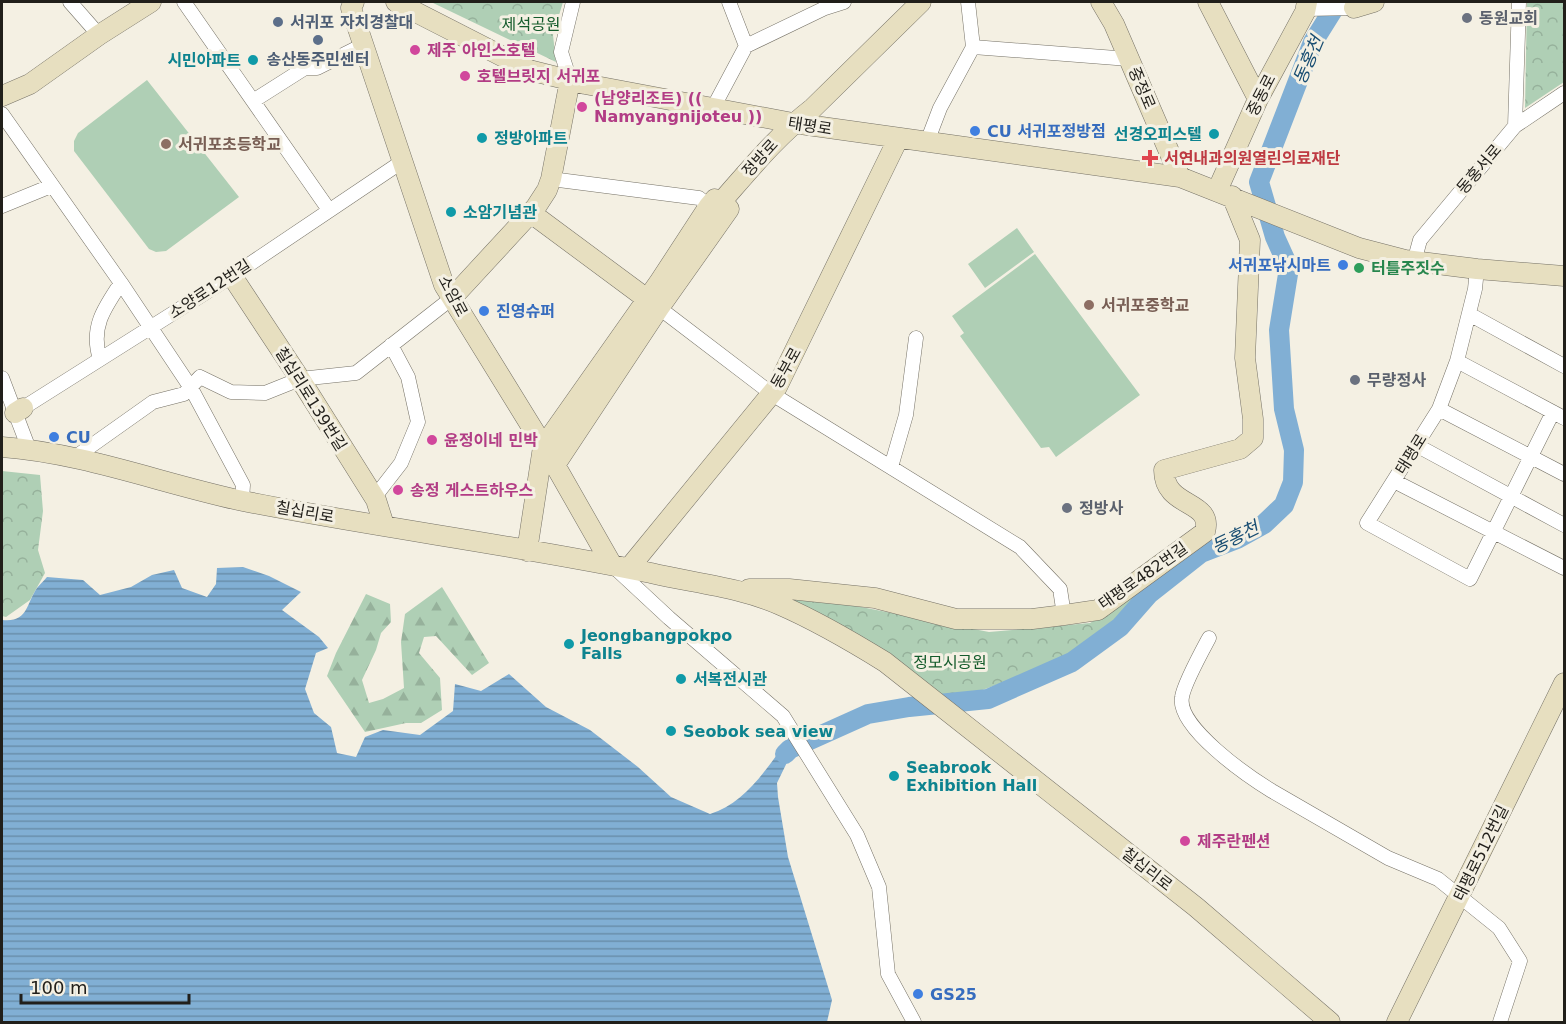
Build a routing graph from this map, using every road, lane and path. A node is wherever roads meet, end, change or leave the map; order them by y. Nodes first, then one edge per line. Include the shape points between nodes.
1 (70, 2) edge
2 (152, 2) edge
3 (184, 2) edge
4 (354, 2) edge
5 (573, 2) edge
6 (729, 2) edge
7 (844, 2) edge
8 (921, 2) edge
9 (968, 2) edge
10 (1101, 2) edge
11 (1208, 2) edge
12 (1374, 2) edge
13 (1519, 2) edge
14 (410, 5) edge
15 (1306, 5) edge
16 (1354, 8) joint
17 (99, 35) junction
18 (363, 45) junction
19 (746, 46) junction
20 (973, 47) junction
21 (1129, 59) junction
22 (570, 80) junction
23 (1564, 93) edge
24 (2, 96) edge
25 (1258, 99) junction
26 (253, 101) junction
27 (712, 108) junction
28 (2, 114) edge
29 (793, 123) junction
30 (1515, 126) junction
31 (898, 139) junction
32 (927, 142) junction
33 (403, 161) junction
34 (1180, 177) junction
35 (551, 179) junction
36 (51, 186) junction
37 (1229, 195) junction
38 (716, 203) junction
39 (2, 206) edge
40 (328, 210) junction
41 (531, 213) junction
42 (1414, 261) junction
43 (1477, 269) junction
44 (232, 276) junction
45 (1564, 276) edge
46 (121, 283) junction
47 (452, 298) junction
48 (653, 303) junction
49 (1469, 314) junction
50 (150, 327) junction
51 (916, 338) dead end
52 (391, 345) junction
53 (100, 359) junction
54 (1457, 362) junction
55 (1564, 366) edge
56 (2, 378) edge
57 (300, 379) junction
58 (191, 388) junction
59 (772, 394) junction
60 (1439, 409) junction
61 (19, 410) junction
62 (1559, 415) edge
63 (1416, 446) junction
64 (2, 447) edge
65 (543, 447) junction
66 (29, 449) junction
67 (1531, 457) junction
68 (74, 458) junction
69 (555, 465) junction
70 (891, 468) junction
71 (1564, 474) edge
72 (1394, 481) junction
73 (373, 496) junction
74 (1511, 496) junction
75 (242, 500) junction
76 (384, 525) junction
77 (1564, 525) edge
78 (1493, 531) junction
79 (527, 551) junction
80 (620, 566) junction
81 (1564, 568) edge
82 (729, 589) junction
83 (1064, 615) junction
84 (1209, 638) dead end
85 (1564, 683) edge
86 (1459, 897) junction
87 (914, 1023) edge
88 (1330, 1023) edge
89 (1397, 1023) edge
90 (1500, 1023) edge

1 - 17 street
2 - 17 street
3 - 26 street
4 - 18 street, 소암로 via 351,8
5 - 22 street via 561,52
6 - 19 street
7 - 19 street
8 - 29 street, 정방로
9 - 20 street
10 - 21 street, 중정로
11 - 25 street
12 - 16 street
13 - 30 street
14 - 22 street, 태평로 via 529,70
15 - 16 street
15 - 25 street, 중동로
17 - 24 street via 30,84
18 - 26 street via 317,68 305,68
18 - 33 street, 소암로
19 - 27 street
20 - 21 street
20 - 32 street via 940,108
21 - 34 street, 중정로
22 - 27 street, 태평로
22 - 35 street
23 - 30 street, 동홍서로
25 - 37 street, 중동로
26 - 40 street
27 - 29 street, 태평로
28 - 36 street
29 - 31 street, 태평로
29 - 38 street, 정방로
30 - 42 street, 동홍서로 via 1420,240
31 - 32 street, 태평로
31 - 59 street, 동부로
32 - 34 street, 태평로
33 - 40 street, 소양로12번길
33 - 47 street, 소암로 via 444,285
34 - 37 street, 태평로
35 - 38 street
35 - 41 street
36 - 39 street
36 - 46 street
37 - 42 street, 태평로 via 1359,248
37 - 83 street, 태평로482번길 via 1250,240 1245,358 1253,438 1240,449 1164,470 1164,481 1173,495 1202,512 1207,523 1205,532 1098,610
38 - 48 street, 정방로
40 - 44 street, 소양로12번길
41 - 47 street
41 - 48 street
42 - 43 street
43 - 45 street
43 - 49 street, 태평로
44 - 50 street, 소양로12번길
44 - 57 street, 칠십리로139번길
46 - 50 street
46 - 53 street via 95,332
47 - 52 street
47 - 65 street, 소암로
48 - 59 street
48 - 65 street, 정방로
48 - 69 street, 정방로
49 - 54 street, 태평로
49 - 55 street
50 - 53 street, 소양로12번길
50 - 58 street
51 - 70 street via 906,415
52 - 57 street via 356,372
52 - 73 street via 408,377 418,422 401,463
53 - 61 street, 소양로12번길
54 - 60 street, 태평로
54 - 62 street
56 - 61 street
57 - 58 street via 265,393 231,392 200,377
57 - 73 street, 칠십리로139번길
58 - 68 street via 184,394 153,402
58 - 75 street via 243,485
59 - 70 street
59 - 80 street, 동부로
60 - 63 street, 태평로
60 - 67 street
61 - 66 street
62 - 67 street
63 - 72 street, 태평로
63 - 74 street
64 - 66 street, 칠십리로
65 - 69 street, 소암로
65 - 79 street
66 - 68 street, 칠십리로
67 - 71 street
67 - 74 street
68 - 75 street, 칠십리로
69 - 80 street, 소암로
70 - 83 street via 1020,547 1060,589
72 - 78 street
72 - 78 street, 태평로 via 1367,523 1470,579
73 - 76 street, 칠십리로139번길
74 - 77 street
74 - 78 street
75 - 76 street, 칠십리로
76 - 79 street, 칠십리로
78 - 81 street
79 - 80 street, 칠십리로
80 - 82 street, 칠십리로
80 - 87 street via 669,618 783,716 796,735 857,835 879,887 888,974
82 - 83 street, 태평로482번길 via 789,589 875,598 956,619
82 - 88 street, 칠십리로 via 778,604 831,629 885,662 1196,907
84 - 86 street via 1182,697 1182,708 1206,743 1264,787 1388,858 1438,879
85 - 86 street, 태평로512번길
86 - 89 street, 태평로512번길
86 - 90 street via 1499,928 1520,961

